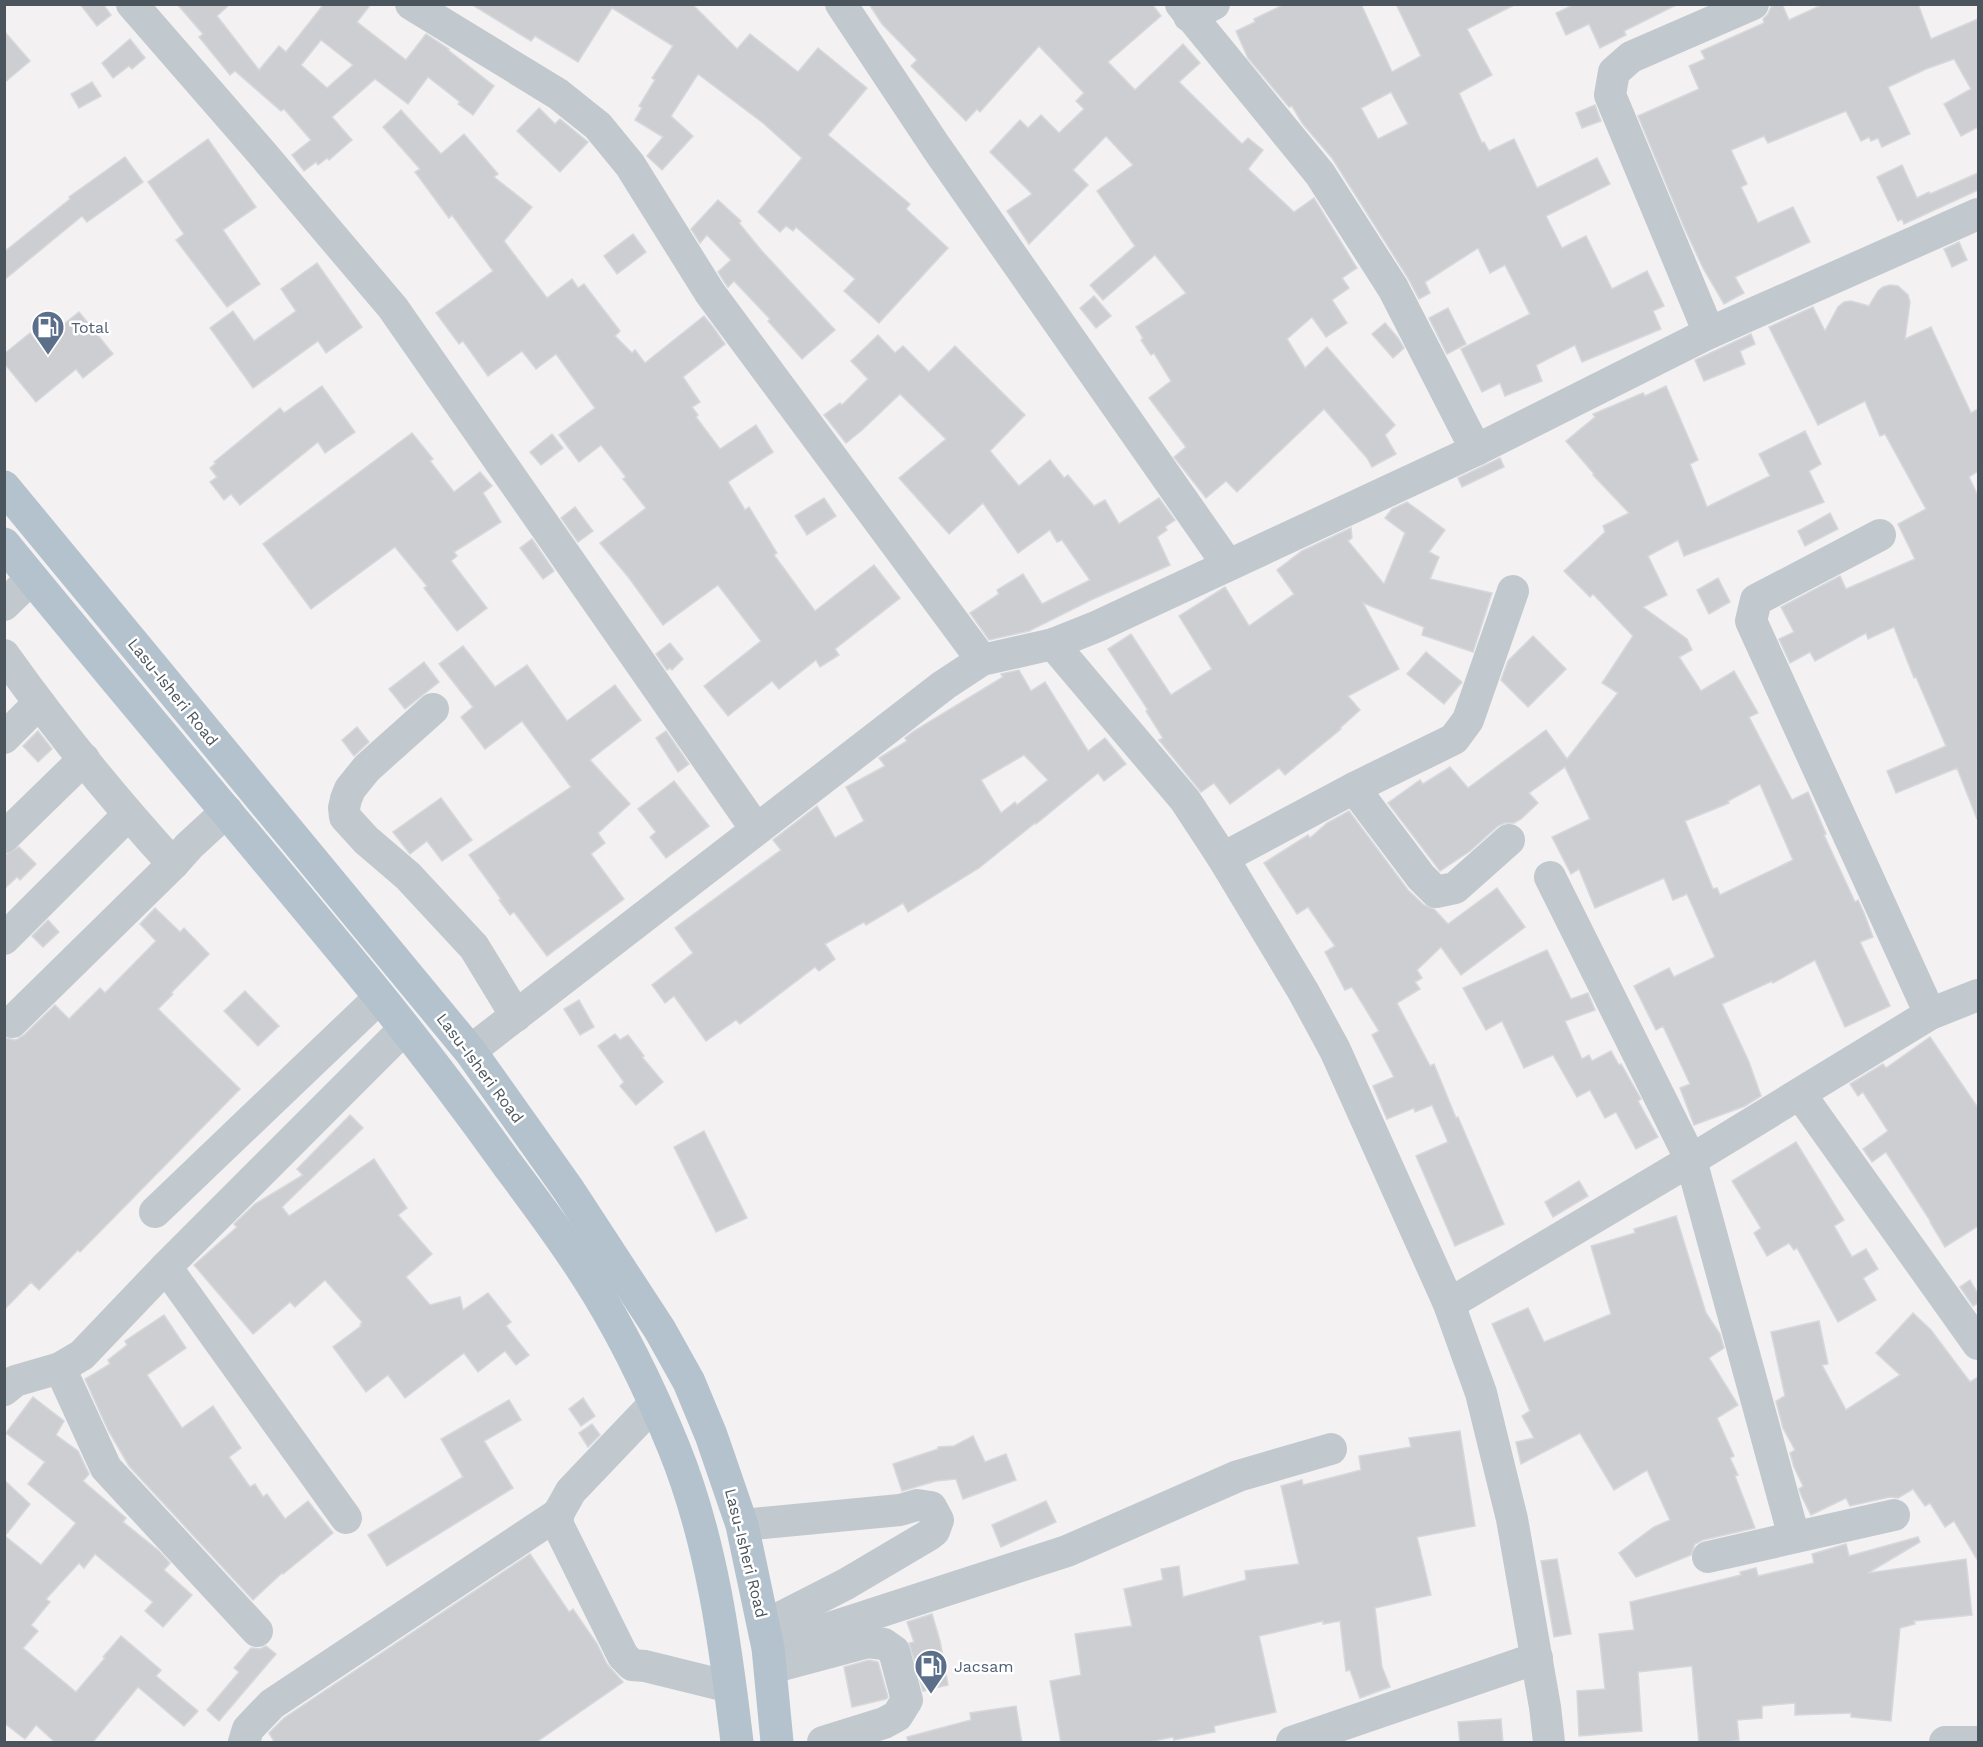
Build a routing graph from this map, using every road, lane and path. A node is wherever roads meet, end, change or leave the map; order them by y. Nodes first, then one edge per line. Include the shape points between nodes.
1 (132, 4) edge
2 (411, 4) edge
3 (841, 4) edge
4 (1753, 4) edge
5 (1195, 8) edge
6 (1978, 214) edge
7 (1709, 333) junction
8 (1476, 450) junction
9 (4, 487) edge
10 (1880, 535) dead end
11 (4, 544) edge
12 (1228, 565) junction
13 (32, 578) junction
14 (1513, 591) dead end
15 (4, 605) edge
16 (1053, 644) junction
17 (4, 655) edge
18 (982, 660) junction
19 (39, 703) junction
20 (432, 709) dead end
21 (4, 738) edge
22 (84, 759) junction
23 (1354, 788) junction
24 (227, 811) junction
25 (128, 815) junction
26 (756, 829) junction
27 (4, 837) edge
28 (1509, 840) dead end
29 (1223, 858) junction
30 (173, 864) junction
31 (1550, 877) dead end
32 (4, 939) edge
33 (1978, 995) edge
34 (380, 997) junction
35 (1930, 1014) junction
36 (516, 1016) junction
37 (12, 1022) dead end
38 (405, 1028) junction
39 (470, 1052) junction
40 (1800, 1094) junction
41 (1691, 1160) junction
42 (155, 1212) dead end
43 (166, 1267) junction
44 (1449, 1304) junction
45 (1978, 1344) edge
46 (60, 1368) junction
47 (8, 1379) edge
48 (655, 1403) junction
49 (1331, 1449) dead end
50 (558, 1514) junction
51 (1894, 1515) dead end
52 (346, 1518) dead end
53 (742, 1525) junction
54 (1794, 1537) junction
55 (1708, 1557) dead end
56 (257, 1631) dead end
57 (768, 1648) junction
58 (1537, 1658) junction
59 (730, 1687) junction
60 (1945, 1742) edge
61 (1978, 1742) edge
62 (244, 1743) edge
63 (737, 1743) edge
64 (777, 1743) edge
65 (823, 1743) edge
66 (1292, 1743) edge
67 (1549, 1743) edge

1 - 26 street via 393,308
2 - 18 street via 558,94 598,126 630,165 710,293
3 - 12 street via 936,147
4 - 7 street via 1631,57 1614,72 1610,95
5 - 8 street via 1320,174 1393,288
6 - 7 street
7 - 8 street
8 - 12 street
9 - 39 main road, Lasu-Isheri Road
10 - 35 street via 1756,600 1751,621
11 - 13 main road, Lasu-Isheri Road
12 - 16 street
13 - 15 street
13 - 24 main road, Lasu-Isheri Road
14 - 23 street via 1468,720 1454,739
16 - 18 street
16 - 29 street via 1185,800
17 - 19 street
18 - 26 street
19 - 21 street
19 - 22 street
20 - 36 street via 367,768 350,789 345,817 408,876 474,947
22 - 25 street
22 - 27 street
23 - 28 street via 1420,877 1436,892 1455,888
23 - 29 street
24 - 30 street
24 - 34 main road, Lasu-Isheri Road
25 - 30 street
25 - 32 street
26 - 36 street
29 - 44 street via 1335,1050
30 - 37 street
31 - 41 street
33 - 35 street
34 - 38 main road, Lasu-Isheri Road
34 - 42 street
35 - 40 street
36 - 39 street
38 - 43 street
38 - 48 main road, Lasu-Isheri Road via 588,1277
39 - 53 main road, Lasu-Isheri Road via 575,1199 660,1330 689,1382
40 - 41 street
40 - 45 street
41 - 44 street
41 - 54 street
43 - 46 street via 82,1354
43 - 52 street
44 - 58 street via 1481,1393 1512,1519
46 - 47 street
46 - 56 street via 106,1468
48 - 50 street via 571,1491
48 - 59 main road, Lasu-Isheri Road via 676,1452 710,1563
49 - 57 street via 1238,1476 1067,1551
50 - 59 street via 558,1525 623,1656 632,1665
50 - 62 street via 272,1704 249,1730
51 - 54 street
53 - 57 main road, Lasu-Isheri Road
53 - 57 street via 900,1510 917,1505 931,1507 938,1520 929,1535 846,1584
54 - 55 street
57 - 64 main road, Lasu-Isheri Road
57 - 65 street via 868,1642 884,1644 894,1651 907,1700 897,1716
58 - 66 street
58 - 67 street
59 - 63 main road, Lasu-Isheri Road
60 - 61 street

